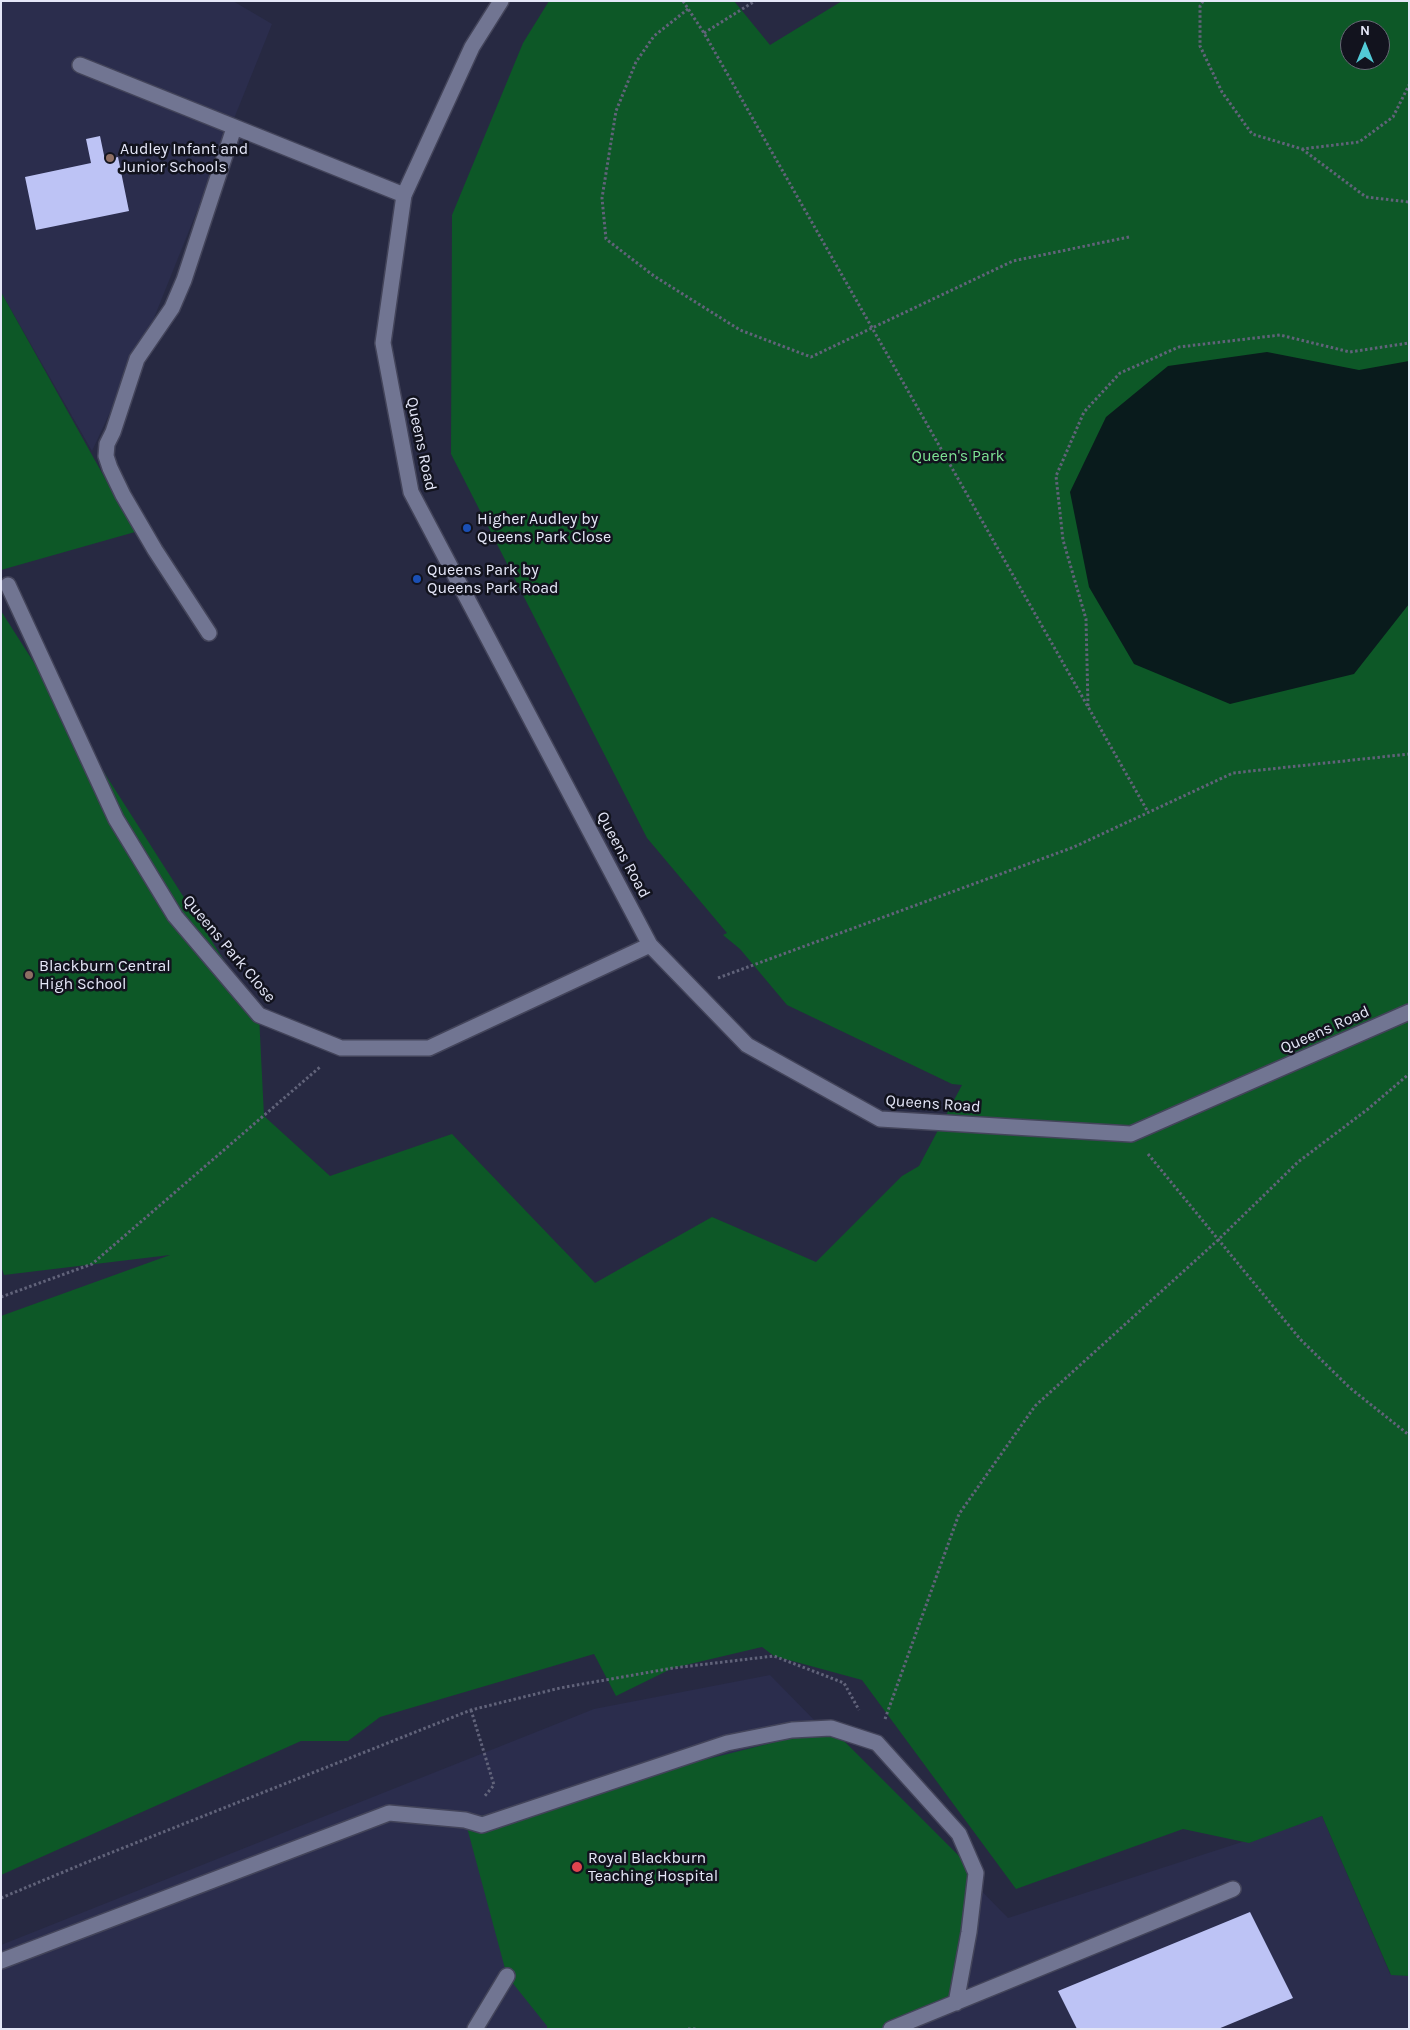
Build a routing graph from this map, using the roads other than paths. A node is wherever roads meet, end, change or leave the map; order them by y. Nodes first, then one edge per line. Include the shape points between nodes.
1 (501, 1) edge
2 (80, 65) dead end
3 (234, 128) junction
4 (404, 196) junction
5 (8, 585) dead end
6 (209, 633) dead end
7 (650, 945) junction
8 (1409, 1012) edge
9 (1233, 1889) dead end
10 (1, 1961) edge
11 (507, 1976) dead end
12 (956, 2003) junction
13 (475, 2029) edge
14 (891, 2029) edge

1 - 4 street, Queens Road via 472,47
2 - 3 street
3 - 4 street
3 - 6 street via 184,280 172,308 137,359 107,444 106,456 123,495 155,550
4 - 7 street, Queens Road via 383,343 411,492
5 - 7 street, Queens Park Close via 116,819 175,916 259,1015 341,1048 429,1048
7 - 8 street, Queens Road via 747,1045 880,1119 1131,1134
9 - 12 street
10 - 12 street via 389,1813 465,1820 482,1825 726,1743 792,1730 831,1728 877,1743 959,1834 976,1873 970,1932
11 - 13 street
12 - 14 street

